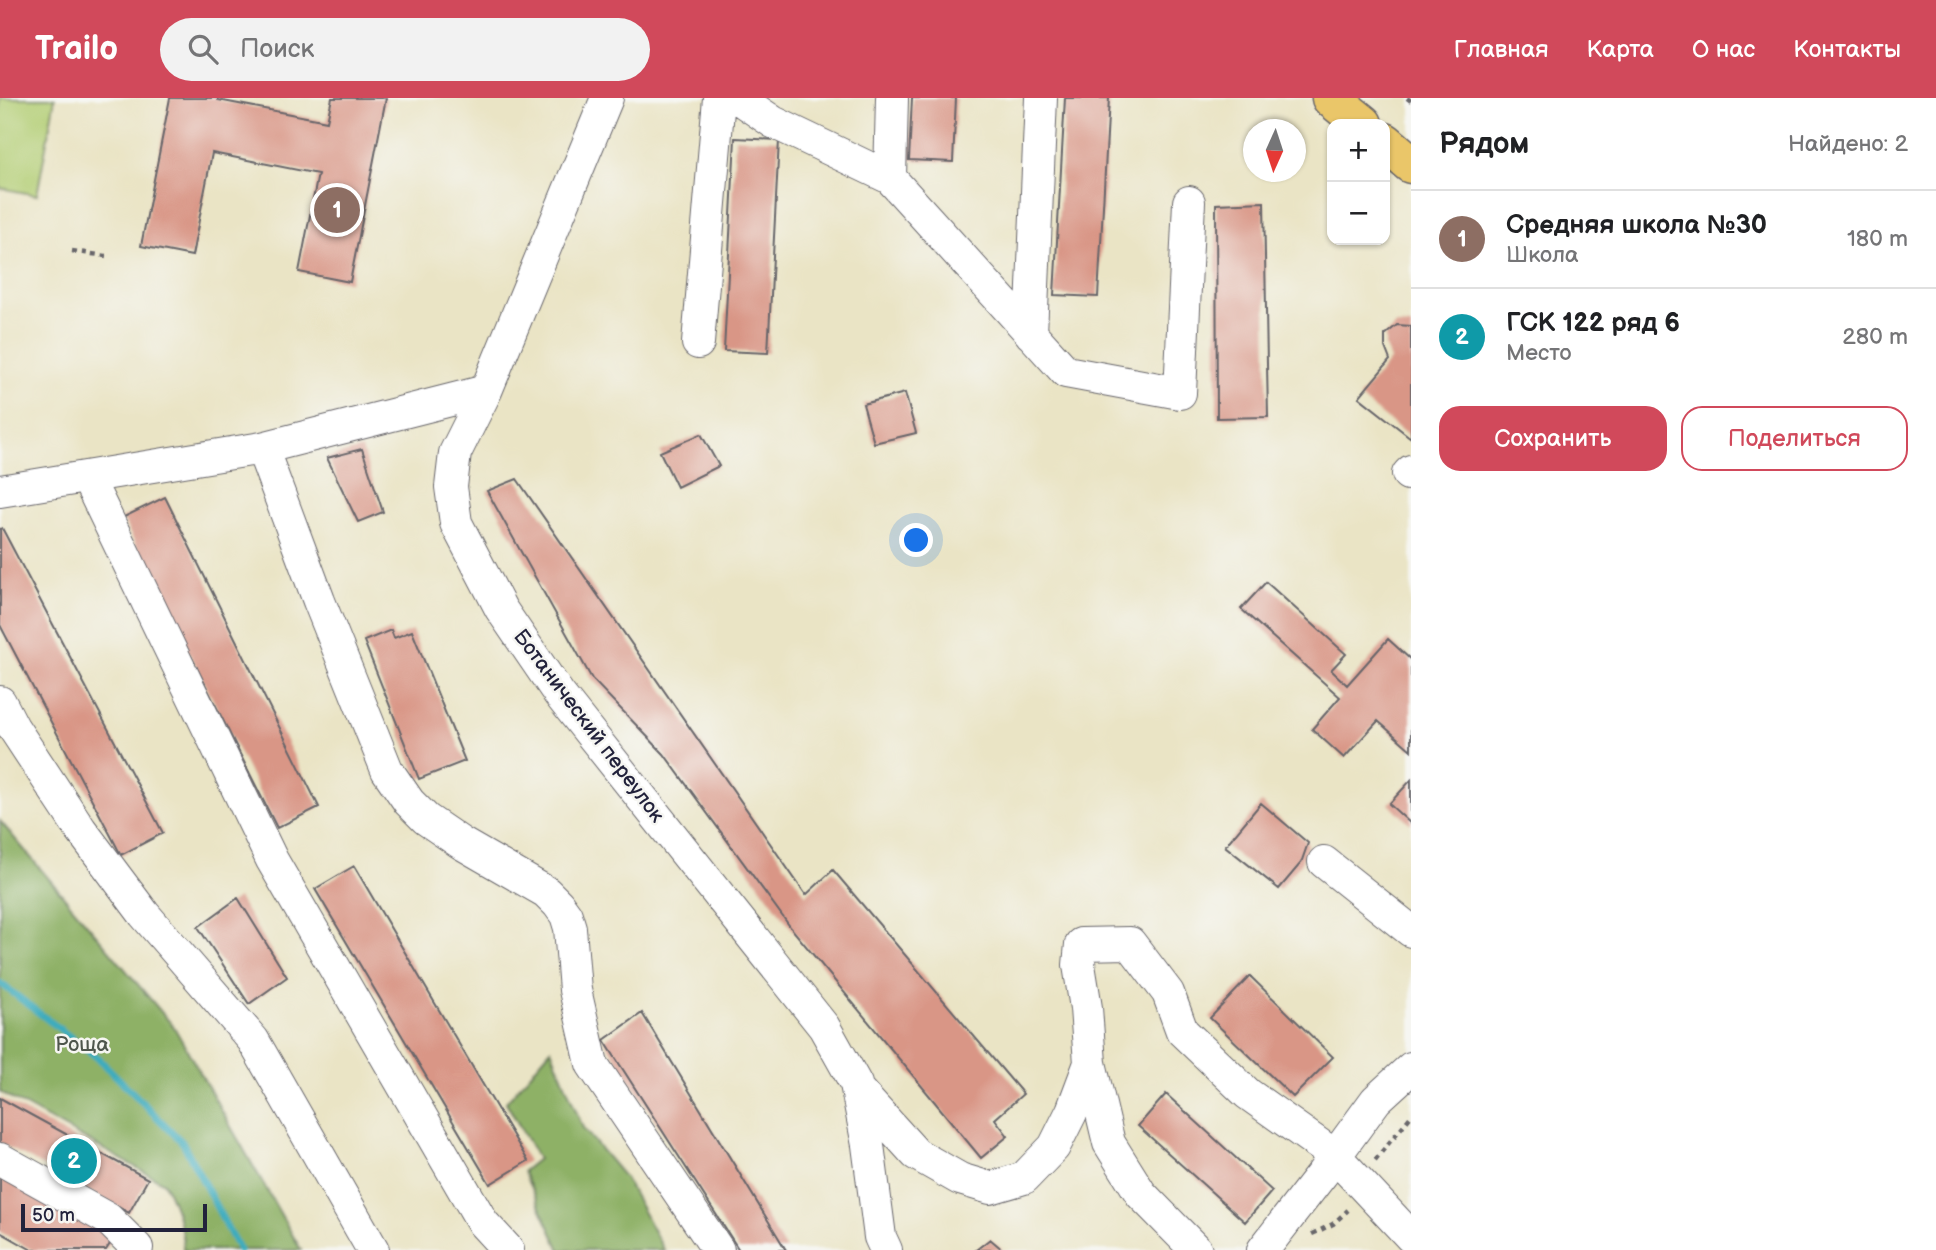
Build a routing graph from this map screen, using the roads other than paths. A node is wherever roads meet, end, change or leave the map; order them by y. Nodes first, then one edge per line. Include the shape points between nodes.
1 (607, 98) edge
2 (719, 98) edge
3 (738, 98) edge
4 (892, 98) edge
5 (1041, 98) edge
6 (1331, 98) edge
7 (1357, 119) edge
8 (1390, 146) edge
9 (1411, 164) edge
10 (890, 178) junction
11 (1189, 202) dead end
12 (1031, 334) junction
13 (698, 343) dead end
14 (486, 391) junction
15 (262, 448) junction
16 (87, 477) junction
17 (0, 491) edge
18 (0, 702) edge
19 (1324, 862) dead end
20 (1411, 931) edge
21 (1090, 1063) junction
22 (1411, 1068) edge
23 (857, 1089) junction
24 (1334, 1155) junction
25 (0, 1159) edge
26 (1411, 1237) edge
27 (136, 1250) edge
28 (373, 1250) edge
29 (508, 1250) edge
30 (718, 1250) edge
31 (886, 1250) edge
32 (1196, 1250) edge
33 (1263, 1250) edge

1 - 14 street, Ботанический переулок
2 - 13 street
3 - 10 street via 773,122
4 - 10 street
5 - 12 street
6 - 7 main road
8 - 9 main road
10 - 12 street
11 - 12 street via 1180,393 1066,372
14 - 15 street
14 - 23 street, Ботанический переулок via 455,453 451,487 456,523 501,609 559,694 824,1027
15 - 16 street
15 - 30 street via 387,770 426,819 546,892 566,915 575,990 593,1064
16 - 17 street
16 - 29 street via 272,860 483,1223
18 - 28 street via 144,914 253,1040
19 - 20 street
21 - 23 street via 1054,1147 1024,1178 990,1188 960,1179 916,1154
21 - 24 street via 1079,965 1081,944 1130,943 1168,993 1182,1031 1248,1094
21 - 32 street via 1109,1143 1141,1194
22 - 24 street via 1376,1100
23 - 31 street, Ботанический переулок via 880,1237
24 - 26 street
24 - 33 street
25 - 27 street via 108,1219

